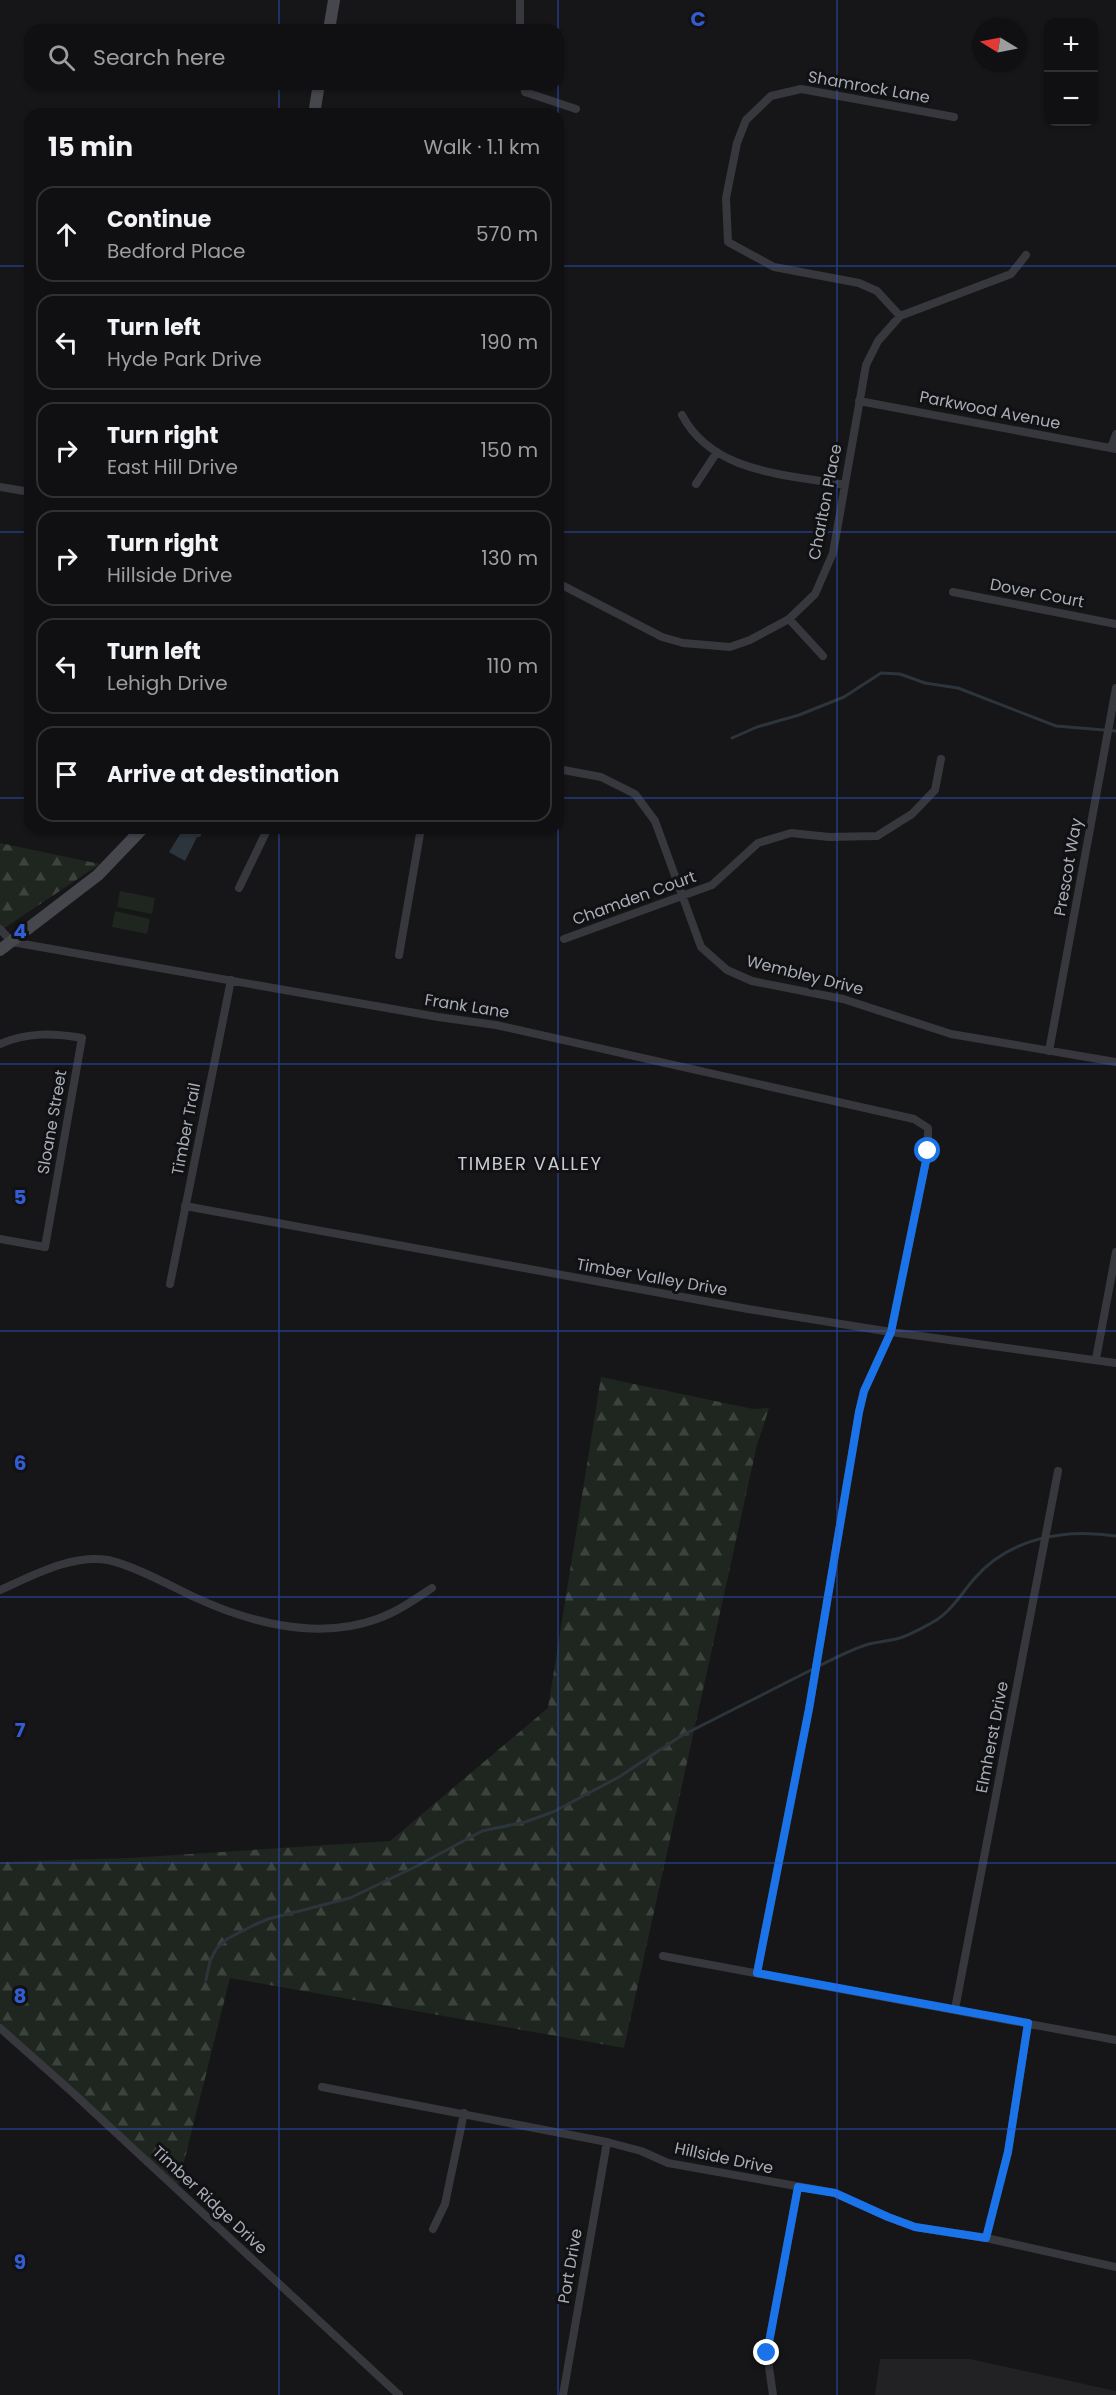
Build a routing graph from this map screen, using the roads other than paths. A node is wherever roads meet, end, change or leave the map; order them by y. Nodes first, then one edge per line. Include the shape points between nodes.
1 (334, 0) edge
2 (520, 0) edge
3 (330, 24) edge
4 (520, 24) edge
5 (318, 90) edge
6 (525, 90) edge
7 (315, 108) edge
8 (576, 109) dead end
9 (954, 117) dead end
10 (1026, 255) dead end
11 (900, 316) junction
12 (859, 400) junction
13 (682, 415) dead end
14 (1116, 434) edge
15 (1114, 448) edge
16 (717, 453) junction
17 (696, 484) dead end
18 (844, 484) junction
19 (0, 487) edge
20 (24, 491) edge
21 (564, 586) edge
22 (953, 592) dead end
23 (789, 620) junction
24 (1116, 624) edge
25 (823, 656) dead end
26 (1116, 688) edge
27 (941, 759) dead end
28 (564, 770) edge
29 (137, 834) edge
30 (265, 834) edge
31 (420, 834) edge
32 (239, 888) dead end
33 (683, 897) junction
34 (0, 929) edge
35 (564, 939) dead end
36 (12, 942) junction
37 (0, 950) edge
38 (399, 954) dead end
39 (231, 980) junction
40 (0, 1044) edge
41 (1049, 1051) junction
42 (1116, 1062) edge
43 (185, 1206) junction
44 (0, 1239) edge
45 (1116, 1252) edge
46 (170, 1284) dead end
47 (891, 1332) junction
48 (1096, 1359) junction
49 (1116, 1363) edge
50 (1058, 1472) dead end
51 (432, 1588) dead end
52 (0, 1590) edge
53 (663, 1956) dead end
54 (757, 1973) junction
55 (955, 2009) junction
56 (1028, 2023) junction
57 (0, 2028) edge
58 (1116, 2040) edge
59 (322, 2087) dead end
60 (464, 2113) junction
61 (607, 2142) junction
62 (798, 2187) junction
63 (433, 2229) dead end
64 (986, 2238) junction
65 (1116, 2267) edge
66 (399, 2395) edge
67 (563, 2395) edge
68 (773, 2395) edge

1 - 3 street
2 - 4 street
5 - 7 street
6 - 8 street
9 - 11 street, Shamrock Lane via 801,89 771,96 746,120 737,143 726,198 728,242 774,267 859,283 877,291
10 - 11 street, Charlton Place via 1011,274
11 - 12 street, Charlton Place via 878,341 866,365
12 - 15 street, Parkwood Avenue
12 - 18 street, Charlton Place
13 - 16 street via 690,431
14 - 15 street
16 - 17 street
16 - 18 street via 744,467
18 - 23 street, Charlton Place via 827,571 815,594
19 - 20 street
21 - 23 street, Charlton Place via 662,637 682,643 730,646
22 - 24 street, Dover Court
23 - 25 street
26 - 41 street, Prescot Way
27 - 33 street, Chamden Court via 935,790 912,814 877,836 791,833 769,839 758,843 712,885
28 - 33 street, Wembley Drive via 602,777 635,794 655,821
29 - 36 street via 98,875
30 - 32 street
31 - 38 street
33 - 35 street, Chamden Court
33 - 41 street, Wembley Drive via 701,947 727,970 752,981 843,999 951,1034
34 - 36 street
36 - 37 street
36 - 39 street, Frank Lane
39 - 43 street, Timber Trail
39 - 47 street, Frank Lane via 496,1025 914,1119 928,1128 928,1151
40 - 44 street, Sloane Street via 36,1035 82,1038 45,1247
41 - 42 street, Wembley Drive
43 - 46 street, Timber Trail
43 - 47 street, Timber Valley Drive
45 - 48 street
47 - 48 street, Timber Valley Drive
47 - 54 street via 864,1391 859,1412 809,1709
48 - 49 street, Timber Valley Drive
50 - 55 street, Elmherst Drive
51 - 52 street via 377,1619 351,1626 316,1628 270,1623 227,1611 108,1560 51,1567
53 - 54 street
54 - 55 street
55 - 56 street
56 - 58 street
56 - 64 street via 1008,2152
57 - 66 street, Timber Ridge Drive
59 - 60 street, Hillside Drive
60 - 61 street, Hillside Drive
60 - 63 street via 445,2204
61 - 62 street, Hillside Drive via 668,2163
61 - 67 street, Port Drive
62 - 64 street, Hillside Drive via 835,2193 915,2227
62 - 68 street via 767,2353
64 - 65 street, Hillside Drive

